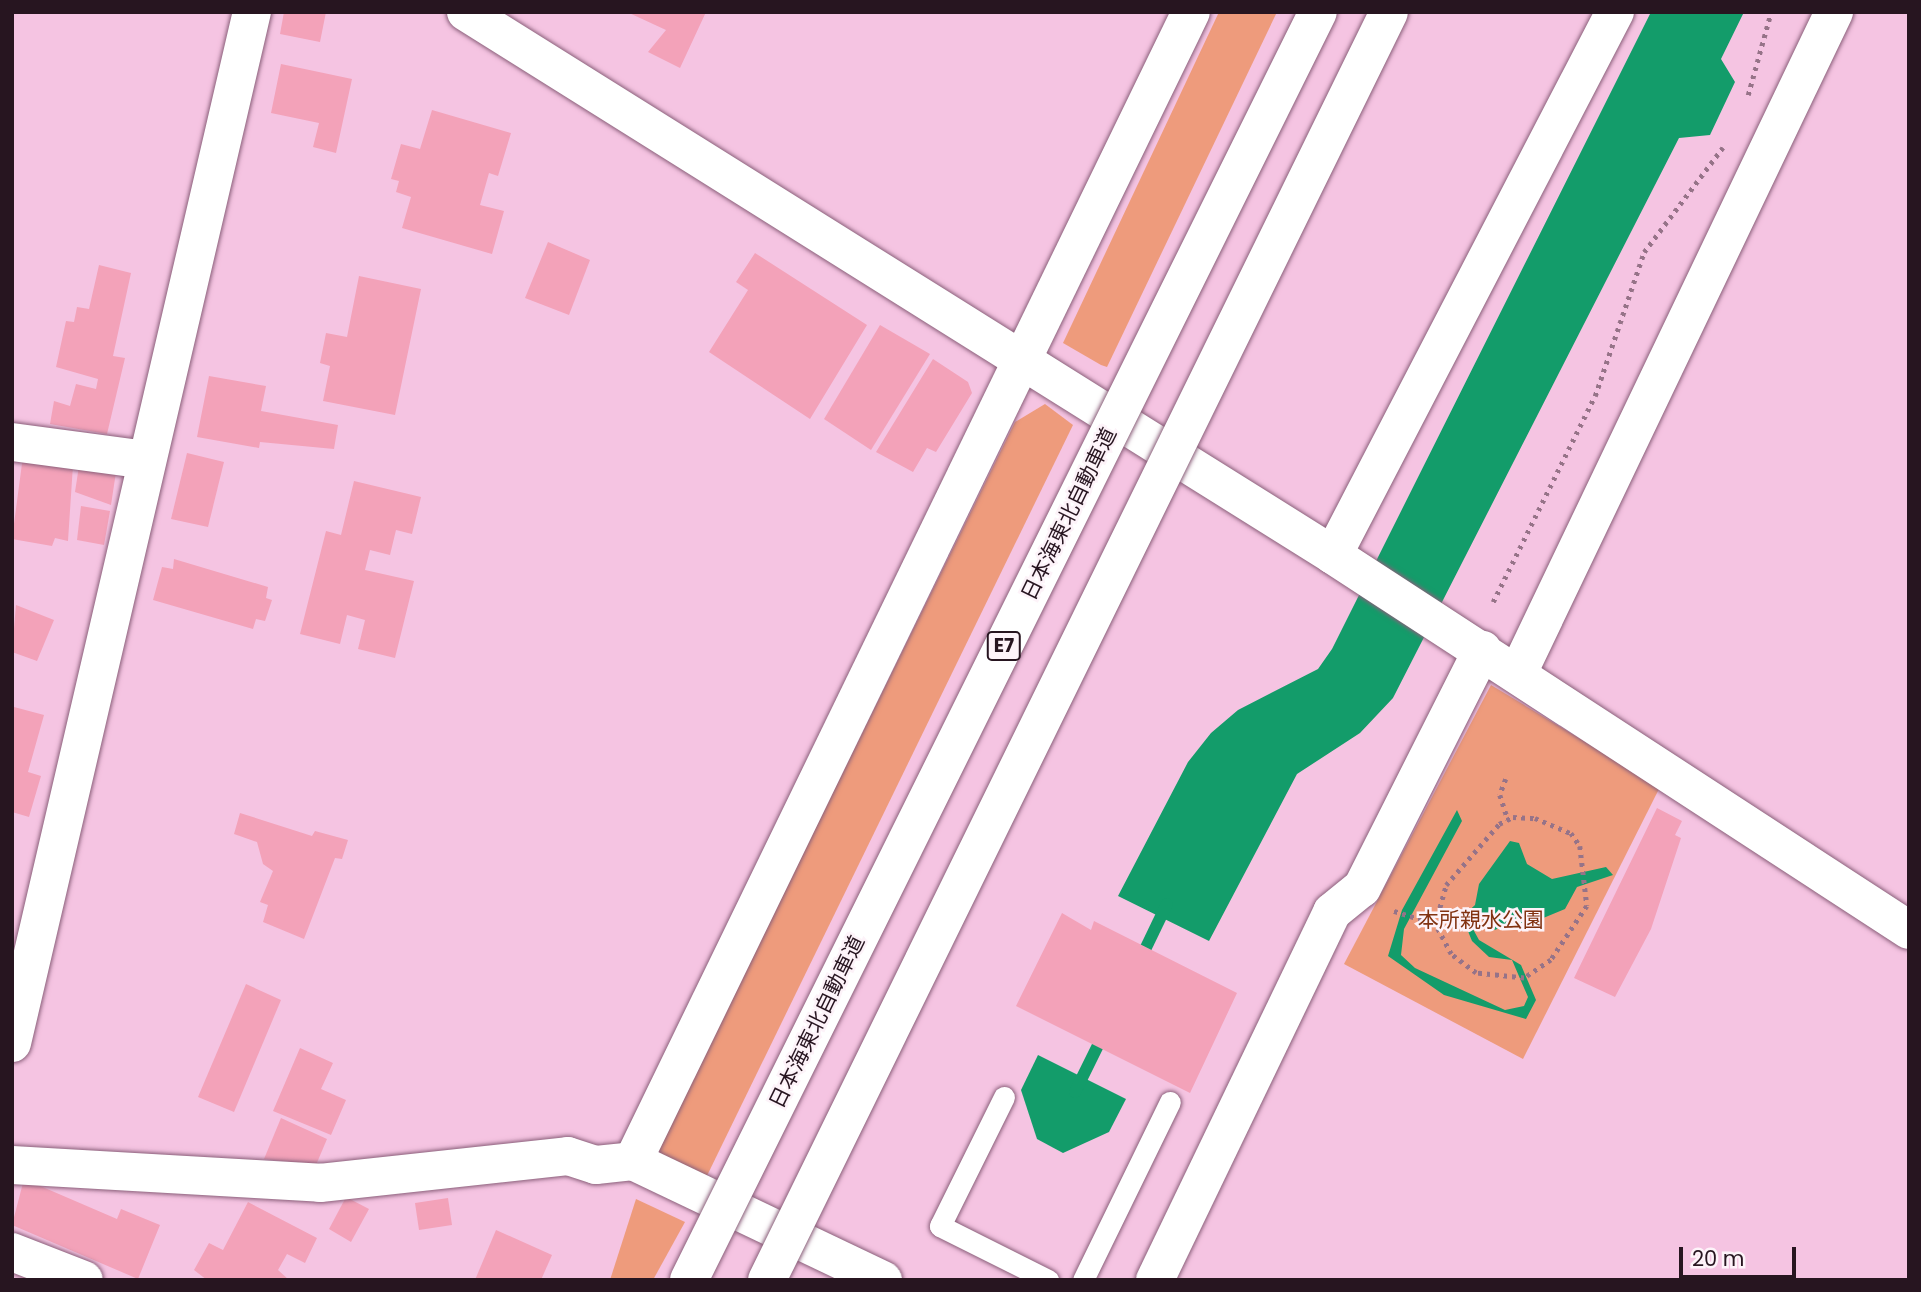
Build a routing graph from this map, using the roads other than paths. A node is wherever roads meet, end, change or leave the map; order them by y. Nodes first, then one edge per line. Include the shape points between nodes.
1 (251, 12) edge
2 (466, 12) edge
3 (1191, 12) edge
4 (1318, 12) edge
5 (1389, 12) edge
6 (1615, 12) edge
7 (1834, 12) edge
8 (1020, 359) junction
9 (12, 442) edge
10 (148, 460) junction
11 (1334, 555) junction
12 (1482, 650) junction
13 (1518, 673) junction
14 (1909, 930) edge
15 (12, 1043) edge
16 (1004, 1097) dead end
17 (1170, 1102) dead end
18 (633, 1161) junction
19 (12, 1165) edge
20 (12, 1252) edge
21 (83, 1280) edge
22 (689, 1280) edge
23 (767, 1280) edge
24 (883, 1280) edge
25 (1048, 1280) edge
26 (1083, 1280) edge
27 (1155, 1280) edge

1 - 10 main road
2 - 8 main road
3 - 8 main road
4 - 22 main road, 日本海東北自動車道 / E7, bridge
5 - 23 main road, bridge
6 - 11 main road
7 - 13 main road
8 - 11 main road
8 - 18 main road
9 - 10 main road
10 - 15 main road
11 - 12 main road
12 - 13 main road
12 - 27 main road via 1362,888 1332,912
13 - 14 main road
16 - 25 lane via 940,1226
17 - 26 lane
18 - 19 main road via 596,1165 568,1156 320,1183
18 - 24 main road
20 - 21 main road

